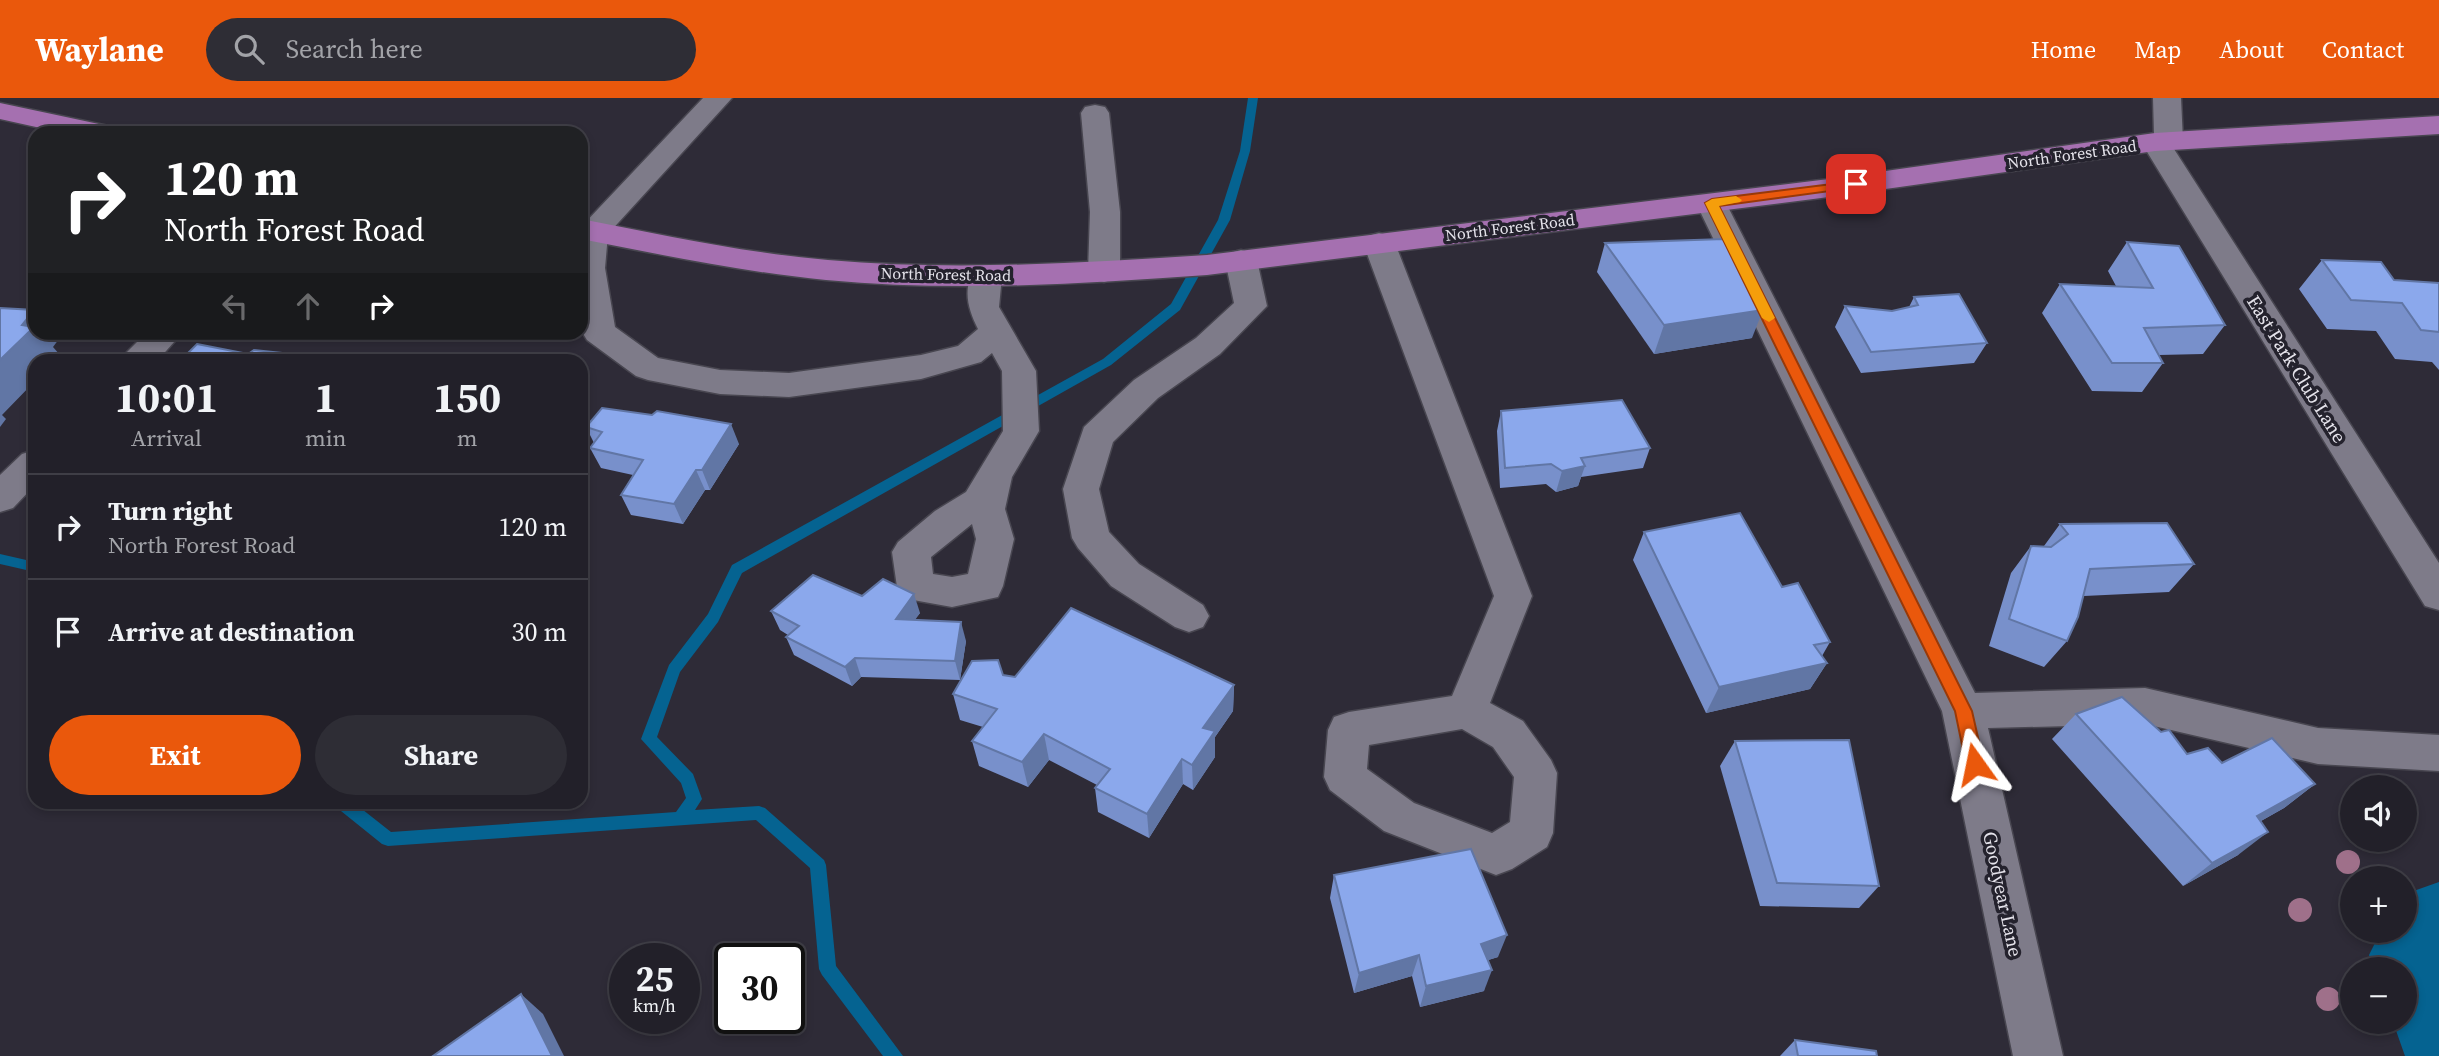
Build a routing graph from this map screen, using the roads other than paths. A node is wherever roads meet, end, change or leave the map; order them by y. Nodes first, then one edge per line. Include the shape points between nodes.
1 (718, 98) edge
2 (2167, 98) edge
3 (0, 111) edge
4 (1095, 113) dead end
5 (2439, 125) edge
6 (70, 126) edge
7 (2162, 142) junction
8 (1712, 203) junction
9 (588, 230) edge
10 (588, 231) edge
11 (1379, 243) junction
12 (588, 250) edge
13 (1241, 260) junction
14 (1104, 272) junction
15 (986, 276) junction
16 (996, 332) junction
17 (159, 340) edge
18 (145, 354) edge
19 (28, 470) edge
20 (994, 478) dead end
21 (0, 498) edge
22 (2439, 595) edge
23 (1189, 616) dead end
24 (1466, 710) junction
25 (1963, 711) junction
26 (2439, 753) edge
27 (2038, 1056) edge

1 - 9 street
2 - 7 street
3 - 6 main road
4 - 14 street via 1105,212
5 - 7 main road, North Forest Road
7 - 8 main road, North Forest Road
7 - 22 street, East Park Club Lane
8 - 11 main road, North Forest Road
8 - 25 street, Goodyear Lane
10 - 15 main road, North Forest Road via 827,270
11 - 13 main road, North Forest Road
11 - 24 street via 1513,596
12 - 16 street via 599,332 648,368 720,382 789,385 921,367 969,354
13 - 14 main road, North Forest Road
13 - 23 street via 1251,306 1208,346 1146,389 1097,436 1080,489 1091,538 1125,575
14 - 15 main road, North Forest Road
15 - 16 street via 983,307
16 - 20 street via 1019,371 1021,431
17 - 18 street
19 - 21 street
24 - 24 street via 1349,730 1345,777 1399,817 1496,855 1531,834 1536,773 1508,734
25 - 26 street via 2145,706 2318,746
25 - 27 street, Goodyear Lane

